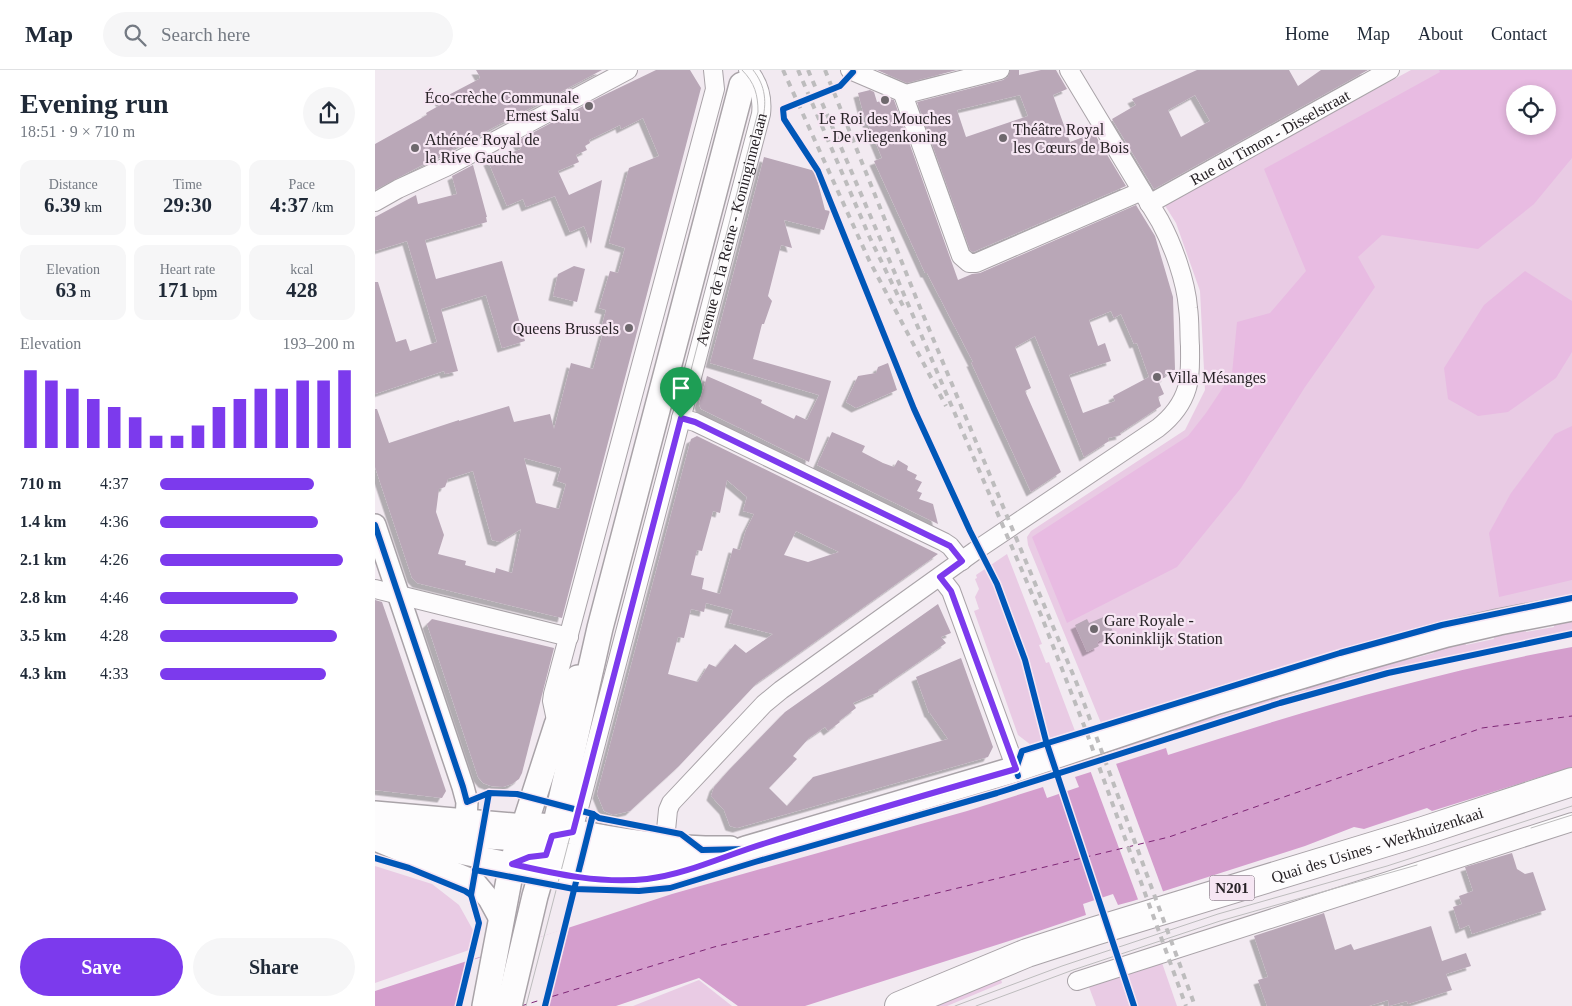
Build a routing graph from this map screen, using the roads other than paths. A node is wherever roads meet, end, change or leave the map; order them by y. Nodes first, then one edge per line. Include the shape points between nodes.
1 (628, 70) edge
2 (713, 70) edge
3 (851, 70) edge
4 (1000, 70) edge
5 (1069, 70) edge
6 (1390, 70) edge
7 (750, 82) edge
8 (903, 94) junction
9 (1145, 197) junction
10 (375, 202) edge
11 (681, 418) junction
12 (375, 525) edge
13 (962, 561) junction
14 (940, 577) junction
15 (375, 589) edge
16 (399, 595) junction
17 (1572, 608) edge
18 (600, 628) junction
19 (569, 637) junction
20 (557, 725) junction
21 (1016, 769) junction
22 (1572, 782) edge
23 (375, 812) edge
24 (465, 819) junction
25 (1572, 822) edge
26 (375, 832) edge
27 (522, 832) junction
28 (375, 836) edge
29 (375, 840) edge
30 (553, 844) junction
31 (746, 849) junction
32 (655, 861) junction
33 (512, 864) junction
34 (501, 921) junction
35 (1077, 981) dead end
36 (485, 1006) edge
37 (509, 1006) edge
38 (899, 1006) edge

1 - 10 street
2 - 19 street via 715,89
3 - 8 street
4 - 8 street
5 - 9 street
6 - 9 street, Rue du Timon - Disselstraat
7 - 11 street, Avenue de la Reine - Koninginnelaan via 762,97 761,114
7 - 18 main road, Avenue de la Reine - Koninginnelaan
8 - 9 street, Rue du Timon - Disselstraat via 961,256 969,263
9 - 13 street via 1169,241 1189,307 1190,370 1181,404 1158,428
11 - 13 street via 944,542
11 - 30 street, Avenue de la Reine - Koninginnelaan
12 - 16 street
13 - 14 street
14 - 21 street via 951,591
14 - 32 street via 764,704 671,803
15 - 16 street
16 - 19 street
16 - 24 street via 463,787 467,802
17 - 21 main road via 1447,634 1344,662
18 - 20 main road, Avenue de la Reine - Koninginnelaan
18 - 30 main road, Avenue de la Reine - Koninginnelaan
19 - 20 street via 551,702
20 - 27 main road, Avenue de la Reine - Koninginnelaan
21 - 31 main road
22 - 38 main road, Quai des Usines - Werkhuizenkaai / N201 via 1087,933 1027,953
23 - 24 street
24 - 27 street
25 - 35 street
26 - 27 street via 470,836
27 - 30 main road
27 - 33 main road, Avenue de la Reine - Koninginnelaan
28 - 33 street
29 - 34 street via 474,881
30 - 32 main road
30 - 32 main road via 605,880
30 - 33 main road
30 - 37 main road, Avenue de la Reine - Koninginnelaan via 523,943
31 - 32 main road via 702,850
31 - 32 main road via 693,869
33 - 34 main road, Avenue de la Reine - Koninginnelaan
34 - 36 main road, Avenue de la Reine - Koninginnelaan

